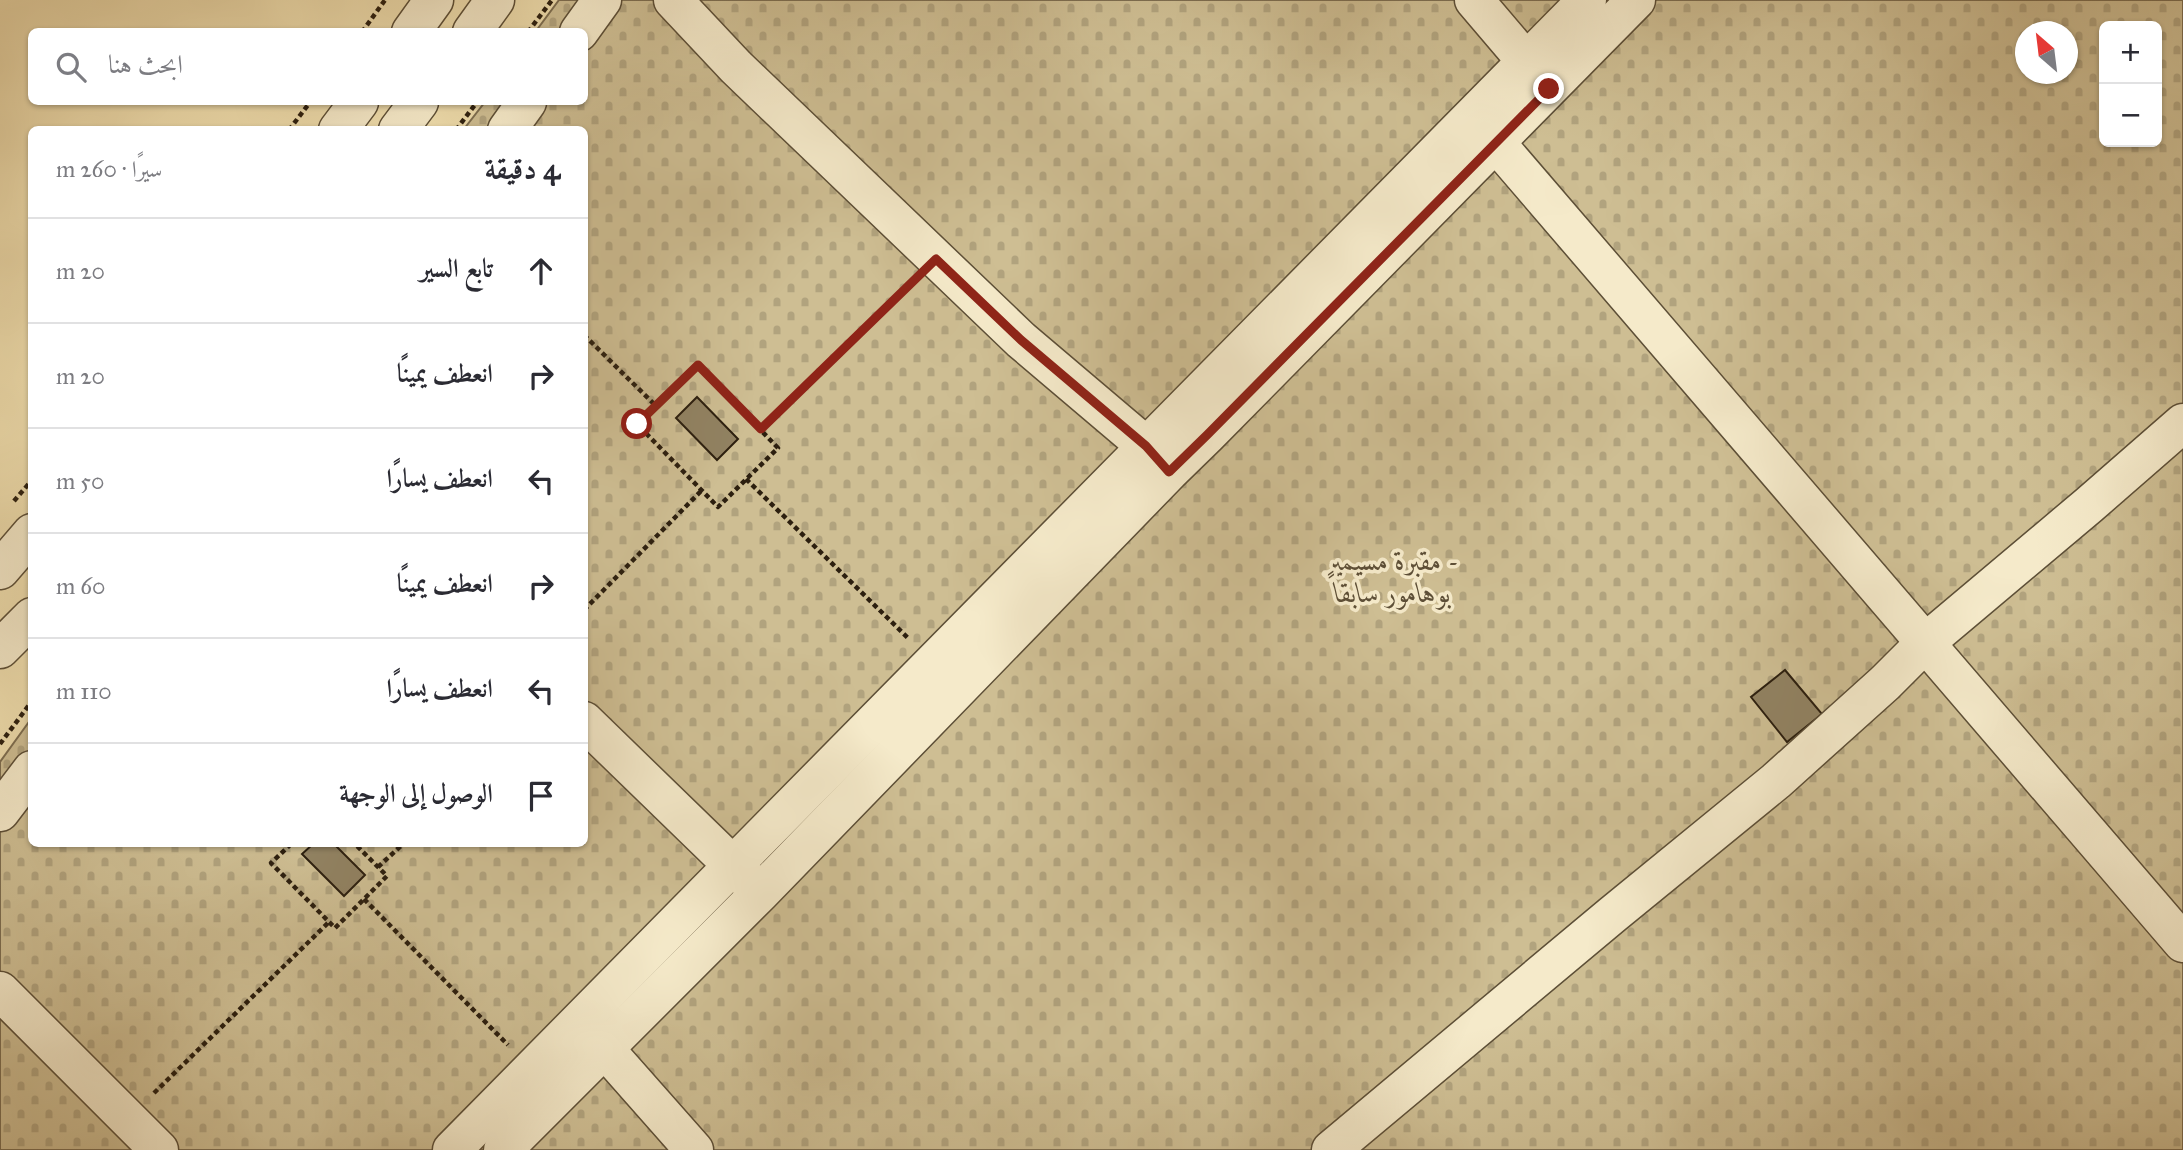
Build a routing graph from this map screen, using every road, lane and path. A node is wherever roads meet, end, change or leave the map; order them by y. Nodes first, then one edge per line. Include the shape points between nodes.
1 (385, 0) edge
2 (434, 0) edge
3 (495, 0) edge
4 (552, 0) edge
5 (602, 0) edge
6 (673, 0) edge
7 (1474, 0) edge
8 (1587, 0) edge
9 (1636, 0) edge
10 (365, 28) edge
11 (414, 28) edge
12 (475, 28) edge
13 (531, 28) edge
14 (582, 28) edge
15 (1538, 75) junction
16 (308, 105) edge
17 (357, 105) edge
18 (417, 105) edge
19 (475, 105) edge
20 (525, 105) edge
21 (292, 126) edge
22 (341, 126) edge
23 (401, 126) edge
24 (459, 126) edge
25 (510, 126) edge
26 (1484, 128) junction
27 (936, 259) junction
28 (588, 339) edge
29 (656, 406) junction
30 (2183, 422) edge
31 (761, 429) junction
32 (1157, 459) junction
33 (746, 480) junction
34 (702, 490) junction
35 (28, 538) edge
36 (0, 570) edge
37 (588, 606) edge
38 (28, 621) edge
39 (1925, 643) junction
40 (0, 649) edge
41 (933, 662) junction
42 (28, 706) edge
43 (588, 725) edge
44 (0, 744) edge
45 (28, 775) edge
46 (0, 813) edge
47 (285, 847) edge
48 (358, 847) edge
49 (400, 847) edge
50 (734, 865) junction
51 (378, 867) junction
52 (760, 893) junction
53 (364, 899) junction
54 (329, 922) junction
55 (2183, 943) edge
56 (0, 991) edge
57 (580, 1021) junction
58 (605, 1049) junction
59 (532, 1070) junction
60 (128, 1118) junction
61 (159, 1150) edge
62 (452, 1150) edge
63 (503, 1150) edge
64 (694, 1150) edge
65 (1331, 1150) edge

1 - 10 path
2 - 11 street
3 - 12 street
4 - 13 path
5 - 14 street
6 - 27 street via 736,67
7 - 15 street
8 - 15 street
9 - 15 street
15 - 26 street
16 - 21 path
17 - 22 street
18 - 23 street
19 - 24 path
20 - 25 street
26 - 32 street
26 - 39 street
27 - 31 path
27 - 32 street
28 - 29 path
29 - 31 path via 698,365
29 - 34 path via 637,424
30 - 39 street
31 - 33 path via 778,448
32 - 41 street
32 - 52 street
33 - 34 path via 718,507
33 - 41 path
34 - 37 path
35 - 36 street
38 - 40 street
39 - 55 street
39 - 65 street via 1776,781
41 - 50 street
42 - 44 path
43 - 50 street
45 - 46 street
47 - 54 path via 271,863
48 - 51 path
49 - 51 path
50 - 52 street
50 - 57 street
51 - 53 path via 387,876
52 - 58 street
53 - 54 path via 335,928
53 - 59 path
54 - 60 path
56 - 60 street
57 - 58 street
57 - 59 street
58 - 63 street
58 - 64 street
59 - 62 street
60 - 61 street

